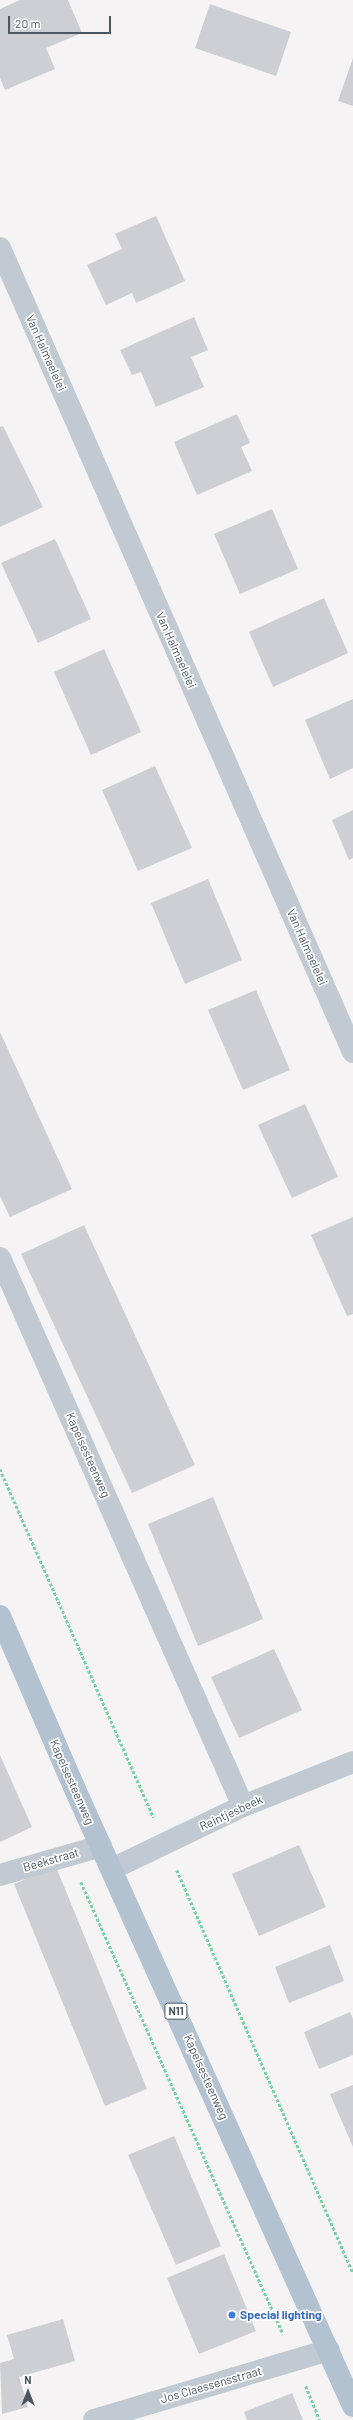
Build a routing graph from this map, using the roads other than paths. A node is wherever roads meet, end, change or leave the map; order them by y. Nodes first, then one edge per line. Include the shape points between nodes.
1 (0, 248) edge
2 (353, 1052) edge
3 (0, 1258) edge
4 (0, 1616) edge
5 (353, 1762) edge
6 (243, 1806) junction
7 (101, 1846) junction
8 (112, 1868) junction
9 (0, 1875) edge
10 (329, 2350) junction
11 (353, 2406) edge
12 (94, 2420) edge

1 - 2 street, Van Halmaelelei
3 - 6 street, Kapelsesteenweg
4 - 7 main road, Kapelsesteenweg / N11
5 - 6 street, Reintjesbeek
6 - 8 street, Reintjesbeek
7 - 8 main road, Kapelsesteenweg / N11
7 - 9 street, Beekstraat
8 - 10 main road, Kapelsesteenweg / N11
10 - 11 main road, Kapelsesteenweg / N11
10 - 12 street, Jos Claessensstraat

